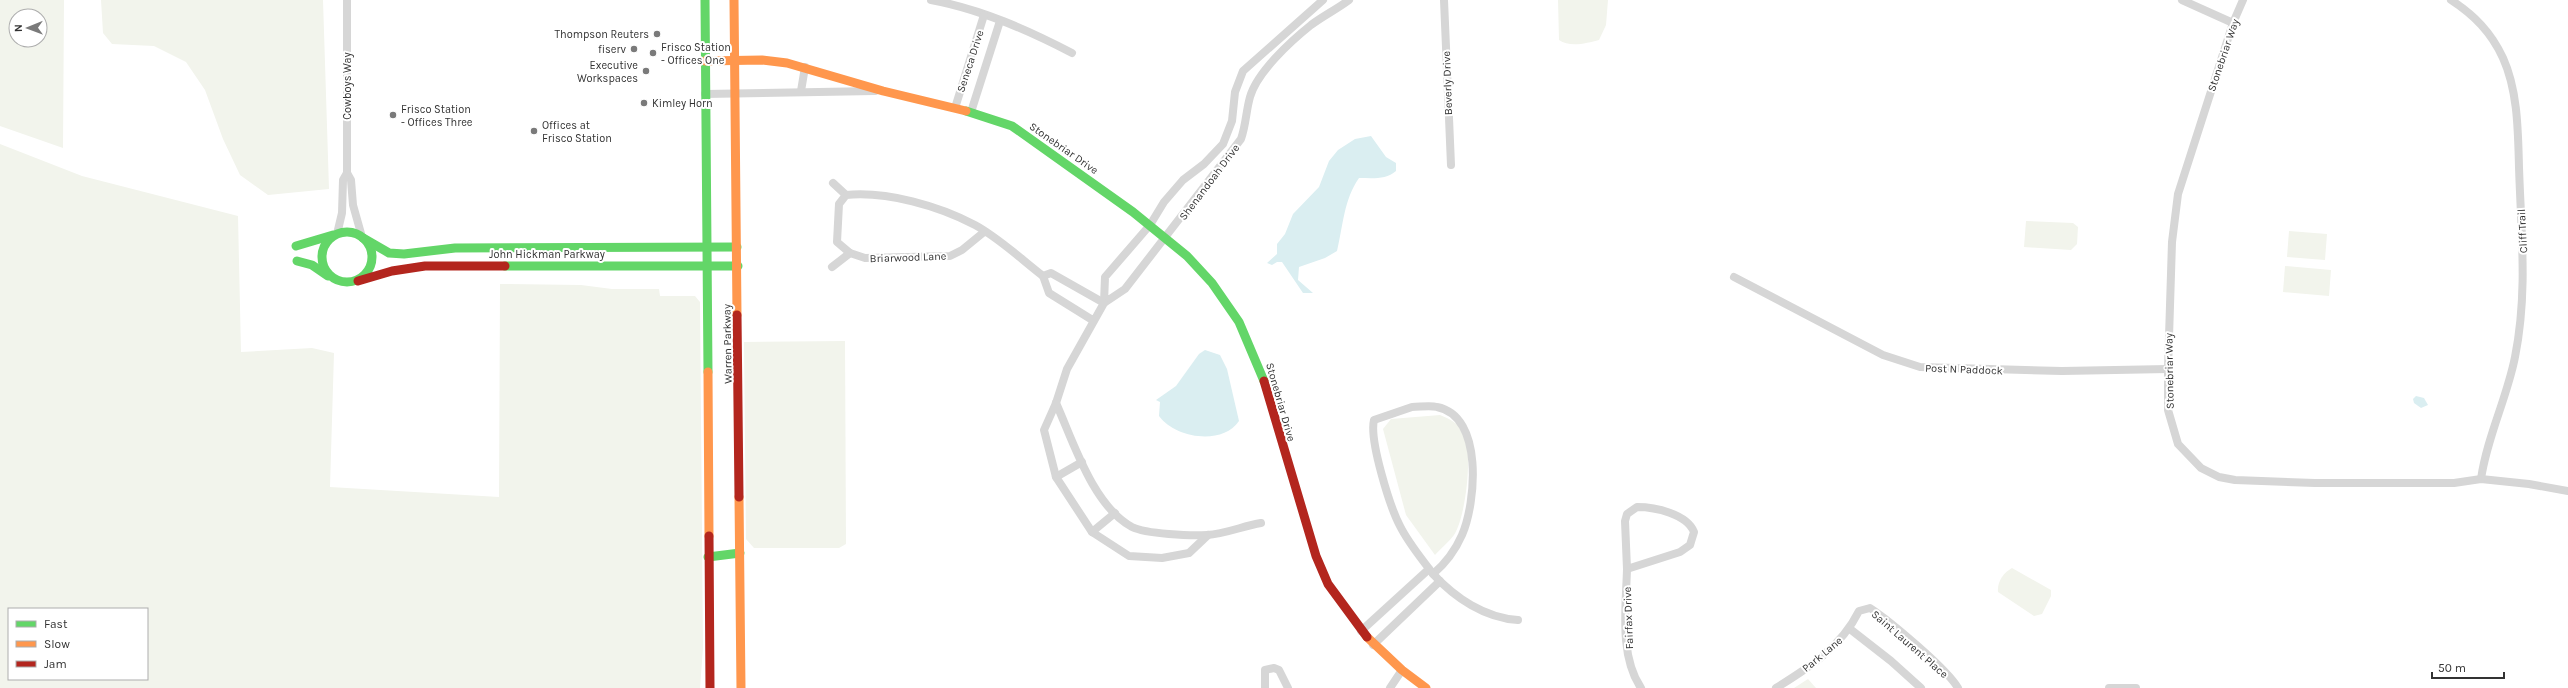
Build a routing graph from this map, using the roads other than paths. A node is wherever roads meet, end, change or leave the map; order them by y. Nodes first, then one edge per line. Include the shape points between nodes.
1 (347, 0) edge
2 (705, 0) edge
3 (734, 0) edge
4 (931, 0) edge
5 (1323, 0) edge
6 (1349, 0) edge
7 (1444, 0) edge
8 (2182, 0) edge
9 (2243, 0) edge
10 (2452, 0) edge
11 (984, 15) junction
12 (1000, 21) junction
13 (2233, 22) junction
14 (1072, 53) dead end
15 (735, 60) junction
16 (705, 61) junction
17 (805, 67) junction
18 (801, 91) junction
19 (883, 91) junction
20 (735, 92) junction
21 (705, 94) junction
22 (955, 108) junction
23 (971, 112) junction
24 (1451, 165) dead end
25 (347, 173) junction
26 (833, 183) dead end
27 (846, 195) junction
28 (1150, 226) junction
29 (984, 232) junction
30 (336, 234) junction
31 (363, 237) junction
32 (1166, 239) junction
33 (296, 246) dead end
34 (472, 248) junction
35 (706, 248) junction
36 (737, 248) junction
37 (850, 253) junction
38 (297, 261) dead end
39 (473, 266) junction
40 (707, 266) junction
41 (738, 266) junction
42 (832, 267) dead end
43 (1043, 276) junction
44 (332, 278) junction
45 (1734, 278) dead end
46 (358, 281) junction
47 (1104, 303) junction
48 (1094, 321) junction
49 (2168, 369) junction
50 (1056, 403) junction
51 (1082, 462) junction
52 (1056, 477) junction
53 (2481, 479) junction
54 (2568, 491) edge
55 (1115, 513) junction
56 (1261, 523) dead end
57 (1092, 532) junction
58 (1208, 535) junction
59 (740, 553) junction
60 (708, 557) junction
61 (1627, 570) junction
62 (1431, 572) junction
63 (1440, 581) junction
64 (1859, 611) joint
65 (1518, 620) dead end
66 (1850, 629) junction
67 (1361, 631) junction
68 (1373, 645) junction
69 (1402, 670) junction
70 (1415, 685) edge
71 (710, 688) edge
72 (741, 688) edge
73 (1265, 688) edge
74 (1288, 688) edge
75 (1390, 688) edge
76 (1426, 688) edge
77 (1641, 688) edge
78 (1776, 688) edge
79 (1920, 688) edge
80 (1958, 688) edge
81 (2109, 688) edge
82 (2136, 688) edge

1 - 25 street, Cowboys Way
2 - 16 street, Warren Parkway
3 - 15 street, Warren Parkway
4 - 11 street, Seneca Drive via 961,6
5 - 28 street, Shenandoah Drive via 1243,71 1235,92 1232,121 1223,144 1204,164 1183,180 1164,202
6 - 32 street, Shenandoah Drive via 1311,25 1277,57 1260,78 1250,96 1241,139
7 - 24 street, Beverly Drive
8 - 13 street
9 - 13 street, Stonebriar Way
10 - 53 street, Cliff Trail via 2482,24 2503,58 2510,75 2519,153 2525,278 2522,315 2515,358 2484,457
11 - 12 street, Seneca Drive
11 - 22 street, Seneca Drive
12 - 14 street, Seneca Drive
12 - 23 street, Seneca Drive
13 - 49 street, Stonebriar Way via 2178,194 2172,242
15 - 16 street, Stonebriar Drive
15 - 17 street, Stonebriar Drive via 762,60
15 - 20 street, Warren Parkway
16 - 21 street, Warren Parkway
17 - 18 street
17 - 19 street, Stonebriar Drive
18 - 19 street, Stonebriar Drive
18 - 20 street, Stonebriar Drive
19 - 22 street, Stonebriar Drive
20 - 21 street, Stonebriar Drive
20 - 36 street, Warren Parkway
21 - 35 street, Warren Parkway
22 - 23 street, Stonebriar Drive
23 - 28 street, Stonebriar Drive via 1012,126
25 - 30 street, Cowboys Way via 343,180 342,213
25 - 31 street, Cowboys Way via 351,180 353,205
26 - 27 street
27 - 29 street via 866,193 910,200 975,225
27 - 37 street via 839,204 837,242
28 - 32 street, Stonebriar Drive
28 - 47 street, Shenandoah Drive via 1105,277
29 - 37 street, Briarwood Lane via 962,250 950,256 865,258
29 - 43 street
30 - 31 street via 350,232
30 - 33 street
30 - 44 street via 326,244 322,256 324,268
31 - 34 street, John Hickman Parkway via 390,253 399,254
31 - 46 street via 372,251 372,263 367,274
32 - 47 street, Shenandoah Drive via 1125,289
32 - 67 street, Stonebriar Drive via 1187,256 1212,283 1238,322 1260,369 1316,556 1328,584
34 - 35 street, John Hickman Parkway
34 - 39 street
35 - 36 street, John Hickman Parkway
35 - 40 street, Warren Parkway
36 - 41 street, Warren Parkway
37 - 42 street
38 - 44 street via 312,265
39 - 40 street, John Hickman Parkway
39 - 46 street, John Hickman Parkway via 408,268 376,274
40 - 41 street, John Hickman Parkway
40 - 60 street, Warren Parkway
41 - 59 street, Warren Parkway
43 - 47 street via 1052,273
43 - 48 street via 1049,292
44 - 46 street via 345,283
45 - 49 street, Post N Paddock via 1883,355 1920,367 2054,371
47 - 48 street
48 - 50 street via 1067,369
49 - 53 street, Stonebriar Way via 2168,410 2178,444 2201,468 2219,477 2315,483 2454,483
50 - 51 street
50 - 52 street via 1044,430
51 - 52 street
51 - 55 street via 1109,508
52 - 57 street
53 - 54 street, Stonebriar Way
55 - 57 street
55 - 58 street via 1132,527 1166,534
56 - 58 street
57 - 58 street via 1129,556 1162,558 1189,553
59 - 60 street
59 - 72 street, Warren Parkway
60 - 71 street, Warren Parkway
61 - 61 street, Fairfax Drive via 1680,552 1690,546 1694,532 1692,527 1683,518 1649,508 1634,508 1627,514 1625,521
61 - 77 street, Fairfax Drive via 1627,646
62 - 62 street via 1454,552 1462,534 1470,502 1472,458 1468,434 1461,422 1449,412 1437,407 1412,407 1379,417 1374,420 1372,428 1383,477 1398,521
62 - 63 street
62 - 67 street
63 - 65 street via 1477,610
63 - 68 street
64 - 66 street, Park Lane
64 - 80 street, Saint Laurent Place via 1870,608 1883,617
66 - 78 street, Park Lane via 1812,666
66 - 79 street
67 - 68 street, Stonebriar Drive
68 - 69 street, Stonebriar Drive
69 - 70 street, Stonebriar Drive
69 - 75 street
70 - 76 street, Stonebriar Drive
73 - 74 street via 1265,670 1274,668 1280,670
81 - 82 street

